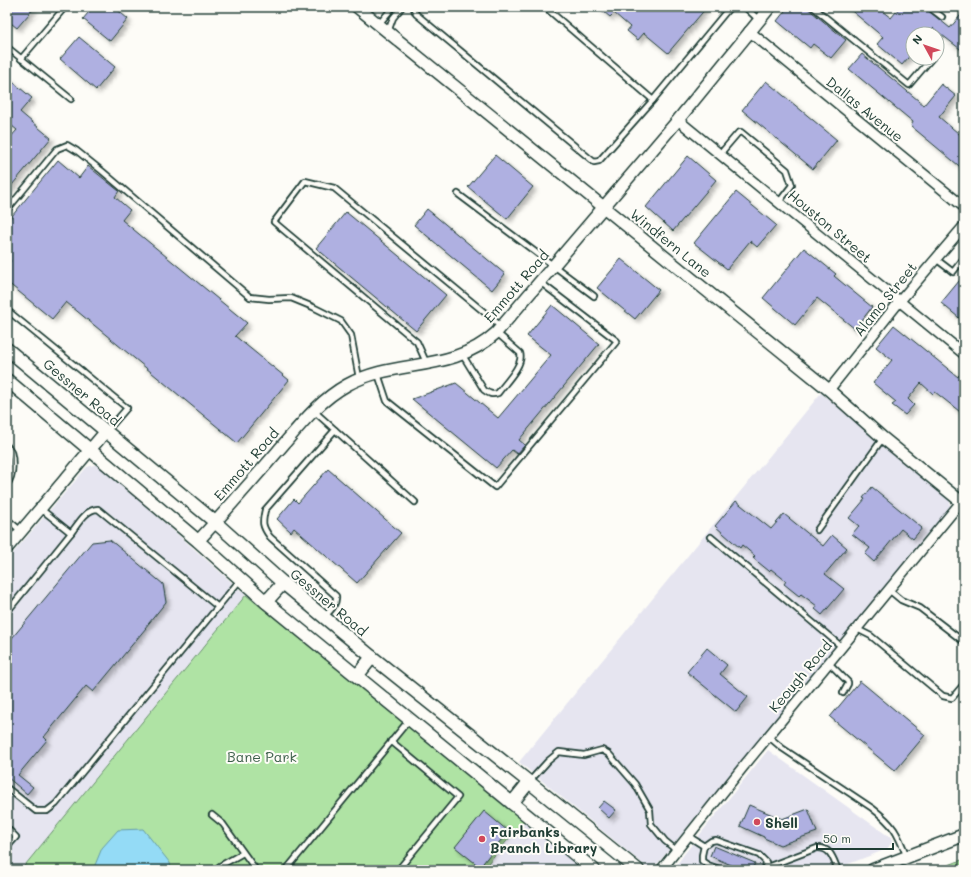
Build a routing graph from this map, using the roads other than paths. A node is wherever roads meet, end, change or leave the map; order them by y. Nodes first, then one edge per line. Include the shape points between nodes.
1 (65, 7) edge
2 (357, 7) edge
3 (393, 7) edge
4 (402, 7) edge
5 (415, 7) edge
6 (545, 7) edge
7 (729, 7) edge
8 (746, 7) edge
9 (770, 7) edge
10 (813, 7) edge
11 (929, 7) edge
12 (942, 17) dead end
13 (759, 20) junction
14 (378, 24) junction
15 (388, 32) junction
16 (749, 32) junction
17 (7, 47) edge
18 (22, 59) junction
19 (925, 66) edge
20 (71, 98) dead end
21 (653, 100) junction
22 (678, 120) junction
23 (720, 154) junction
24 (458, 194) dead end
25 (778, 202) junction
26 (964, 207) edge
27 (604, 208) junction
28 (7, 210) edge
29 (964, 226) edge
30 (964, 258) edge
31 (936, 259) junction
32 (552, 266) junction
33 (540, 282) junction
34 (594, 296) dead end
35 (899, 302) junction
36 (7, 310) edge
37 (499, 330) junction
38 (7, 349) edge
39 (462, 354) junction
40 (964, 354) edge
41 (427, 364) junction
42 (378, 373) junction
43 (359, 379) junction
44 (7, 380) edge
45 (829, 390) junction
46 (314, 411) junction
47 (335, 430) junction
48 (106, 431) junction
49 (883, 438) junction
50 (7, 446) edge
51 (90, 450) junction
52 (7, 484) edge
53 (415, 502) dead end
54 (962, 503) edge
55 (41, 509) junction
56 (7, 519) edge
57 (215, 522) junction
58 (817, 530) dead end
59 (22, 532) junction
60 (71, 533) junction
61 (711, 538) dead end
62 (198, 541) junction
63 (7, 548) edge
64 (241, 579) junction
65 (283, 583) junction
66 (889, 590) junction
67 (266, 602) junction
68 (218, 607) junction
69 (7, 612) edge
70 (324, 617) junction
71 (857, 629) junction
72 (964, 642) edge
73 (842, 647) junction
74 (372, 657) junction
75 (829, 663) junction
76 (357, 676) junction
77 (964, 684) edge
78 (843, 692) dead end
79 (410, 719) junction
80 (768, 736) junction
81 (391, 741) junction
82 (529, 782) junction
83 (7, 788) edge
84 (512, 803) junction
85 (212, 815) dead end
86 (7, 828) edge
87 (964, 835) edge
88 (688, 836) junction
89 (704, 846) junction
90 (7, 847) edge
91 (676, 850) junction
92 (244, 853) junction
93 (907, 857) junction
94 (220, 866) dead end
95 (766, 869) edge
96 (256, 870) edge
97 (286, 870) edge
98 (398, 870) edge
99 (594, 870) edge
100 (638, 870) edge
101 (661, 870) edge
102 (722, 870) edge
103 (838, 870) edge
104 (873, 870) edge

1 - 18 lane
2 - 14 street, Windfern Lane
3 - 14 lane
4 - 15 lane via 393,18
5 - 21 lane via 416,14 594,162 599,161
6 - 21 lane
7 - 21 lane
8 - 13 lane
9 - 13 street, Emmott Road
10 - 19 lane via 909,86
11 - 12 lane
13 - 16 street, Emmott Road
14 - 15 street, Windfern Lane
15 - 27 street, Windfern Lane
16 - 22 street, Emmott Road
16 - 26 street, Dallas Avenue
17 - 18 lane
18 - 20 lane
22 - 23 street, Houston Street
22 - 27 street, Emmott Road
23 - 25 street, Houston Street
23 - 25 lane via 741,132 787,170 792,185
24 - 32 lane
25 - 35 street, Houston Street
27 - 32 street, Emmott Road
27 - 45 street, Windfern Lane
28 - 43 lane via 57,149 67,146 77,151 250,297 291,298 341,321 351,335
29 - 31 street, Alamo Street
30 - 31 lane via 953,272
31 - 35 street, Alamo Street
32 - 33 street, Emmott Road
32 - 34 lane
33 - 37 street, Emmott Road
33 - 42 lane via 617,341 495,487 387,402
35 - 40 street, Houston Street
35 - 45 street, Alamo Street
36 - 48 lane via 127,408
37 - 39 street, Emmott Road via 481,345
37 - 39 lane via 521,357 519,365 498,393 488,394 484,390
37 - 41 lane via 334,188 305,181 274,222 417,342
38 - 48 main road, Gessner Road
39 - 41 street, Emmott Road
41 - 42 street, Emmott Road
42 - 43 street, Emmott Road
43 - 46 street, Emmott Road via 334,393
44 - 51 main road
45 - 49 street, Windfern Lane
46 - 47 lane
46 - 57 street, Emmott Road
47 - 53 lane
47 - 70 lane via 265,510 262,520 270,537 336,596 334,606
48 - 51 street
48 - 57 main road, Gessner Road
49 - 54 street, Windfern Lane
49 - 58 lane
50 - 52 lane via 13,465 11,479
51 - 55 street
51 - 62 main road
54 - 66 street, Keough Road
55 - 59 street
55 - 60 lane
56 - 59 lane
57 - 62 street, Emmott Road
57 - 65 main road, Gessner Road
59 - 63 street
60 - 68 lane via 88,512 98,509
60 - 69 lane
61 - 73 lane
62 - 64 main road
64 - 67 main road
64 - 68 lane
65 - 67 main road
65 - 70 main road, Gessner Road
66 - 71 street, Keough Road
66 - 72 lane via 901,600 920,608
67 - 76 main road
68 - 83 lane via 56,804 46,811 36,811
70 - 74 main road, Gessner Road
71 - 73 street, Keough Road
71 - 77 lane via 871,636 943,696 952,698
73 - 75 street, Keough Road
74 - 76 main road
74 - 82 main road, Gessner Road
75 - 78 lane via 848,682
75 - 80 street, Keough Road
76 - 79 main road
79 - 81 lane
79 - 84 main road
80 - 88 street, Keough Road
80 - 93 lane via 886,819 897,832
81 - 97 lane
81 - 98 lane via 458,797
82 - 84 main road
82 - 91 lane via 559,752 584,755 602,750 609,754 635,784 650,810 651,824
82 - 100 main road, Gessner Road
84 - 99 main road
85 - 92 lane via 223,824
86 - 90 lane via 16,837
87 - 93 main road
88 - 89 lane
88 - 91 street, Keough Road
89 - 95 lane via 716,840 759,855 766,862
89 - 102 lane via 702,860
91 - 101 street, Keough Road
92 - 94 lane
92 - 96 lane
93 - 104 main road
95 - 103 lane via 822,848 831,853

